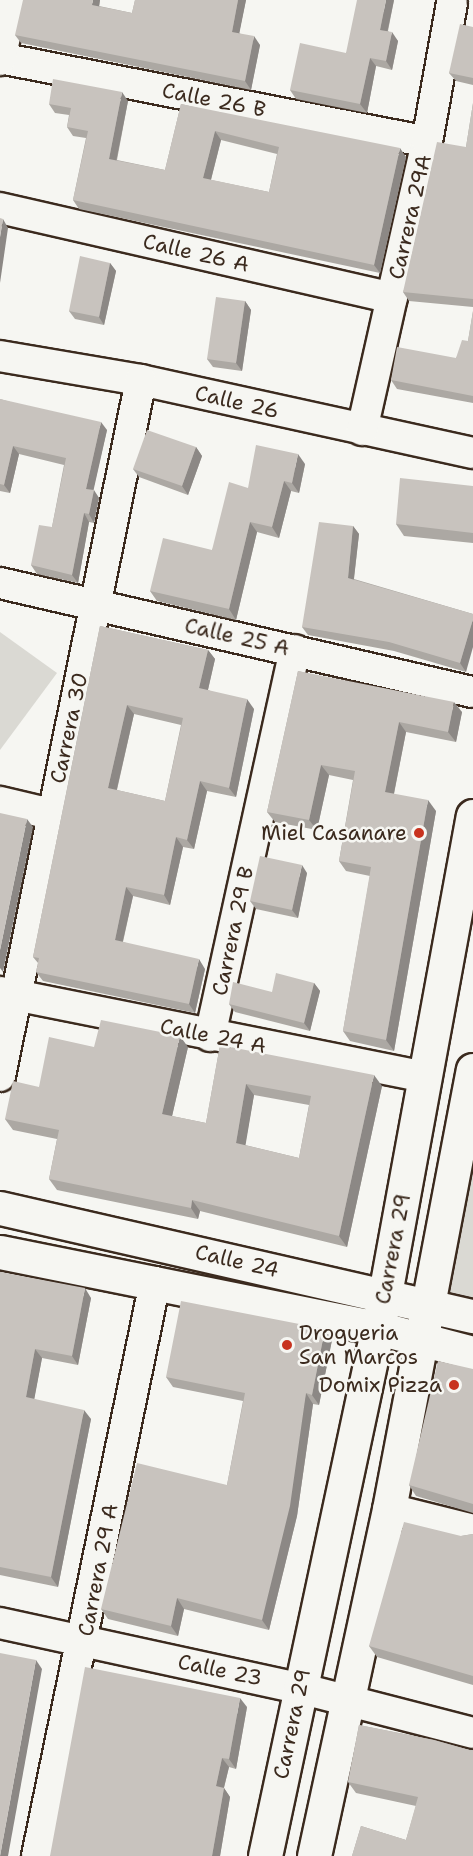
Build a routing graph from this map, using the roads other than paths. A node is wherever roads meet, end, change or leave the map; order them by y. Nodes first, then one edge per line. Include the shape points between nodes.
1 (13, 0) edge
2 (454, 3) edge
3 (0, 59) edge
4 (427, 142) junction
5 (0, 208) edge
6 (392, 298) junction
7 (0, 356) edge
8 (141, 380) junction
9 (362, 430) junction
10 (473, 453) edge
11 (0, 583) edge
12 (94, 603) junction
13 (295, 650) junction
14 (473, 692) edge
15 (0, 802) edge
16 (51, 814) junction
17 (473, 816) edge
18 (7, 993) edge
19 (210, 1036) junction
20 (473, 1070) edge
21 (0, 1076) edge
22 (426, 1077) junction
23 (0, 1208) edge
24 (0, 1252) edge
25 (155, 1282) junction
26 (385, 1294) junction
27 (425, 1305) junction
28 (473, 1316) edge
29 (378, 1328) junction
30 (420, 1340) junction
31 (473, 1353) edge
32 (389, 1509) junction
33 (473, 1530) edge
34 (0, 1623) edge
35 (84, 1640) junction
36 (299, 1688) junction
37 (350, 1702) junction
38 (473, 1733) edge
39 (38, 1856) edge
40 (265, 1856) edge
41 (314, 1856) edge

1 - 3 street
2 - 4 street, Carrera 29A
3 - 4 street, Calle 26 B
4 - 6 street, Carrera 29A
5 - 6 street, Calle 26 A
6 - 9 street, Carrera 29A
7 - 8 street, Calle 26
8 - 9 street, Calle 26
8 - 12 street, Carrera 30
9 - 10 street, Calle 26
11 - 12 street, Calle 25 A
12 - 13 street, Calle 25 A
12 - 16 street, Carrera 30
13 - 14 street, Calle 25 A
13 - 19 street, Carrera 29 B
15 - 16 street
16 - 18 street, Carrera 30
17 - 22 main road, Carrera 29
18 - 19 street, Calle 24 A
18 - 21 street, Carrera 30
19 - 22 street, Calle 24 A
20 - 27 main road, Carrera 29
22 - 26 main road, Carrera 29
23 - 26 main road, Calle 24
24 - 25 main road, Calle 24
25 - 29 main road, Calle 24
25 - 35 street, Carrera 29 A
26 - 27 main road, Calle 24
26 - 29 main road, Carrera 29
27 - 28 main road, Calle 24
27 - 30 main road, Carrera 29
29 - 30 main road, Calle 24
29 - 36 main road, Carrera 29
30 - 31 main road, Calle 24
30 - 32 main road, Carrera 29
32 - 33 street
32 - 37 main road, Carrera 29
34 - 35 street, Calle 23
35 - 36 street, Calle 23
35 - 39 street, Carrera 29 A
36 - 37 street, Calle 23
36 - 40 main road, Carrera 29
37 - 38 street, Calle 23
37 - 41 main road, Carrera 29

